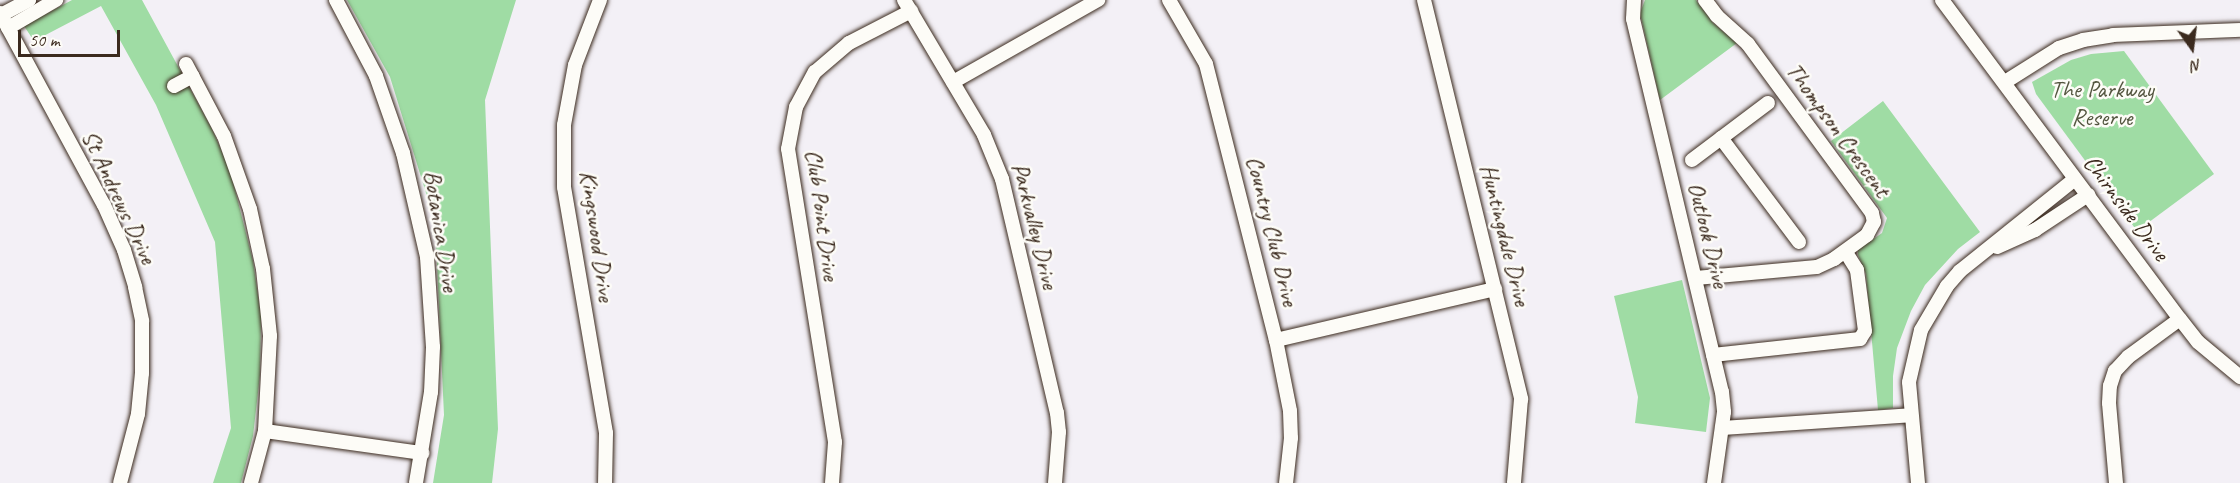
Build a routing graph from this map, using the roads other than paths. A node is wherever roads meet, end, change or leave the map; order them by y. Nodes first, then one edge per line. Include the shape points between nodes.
1 (29, 0) edge
2 (56, 0) edge
3 (336, 0) edge
4 (600, 0) edge
5 (1098, 0) edge
6 (1169, 0) edge
7 (1424, 0) edge
8 (1634, 0) edge
9 (1705, 0) edge
10 (1942, 0) edge
11 (908, 6) edge
12 (3, 19) edge
13 (2240, 30) edge
14 (186, 63) dead end
15 (193, 76) junction
16 (953, 82) junction
17 (2005, 82) junction
18 (174, 86) dead end
19 (1768, 103) dead end
20 (1721, 138) junction
21 (1692, 160) dead end
22 (2075, 178) junction
23 (2088, 195) junction
24 (1799, 242) dead end
25 (1845, 251) junction
26 (1976, 256) junction
27 (1696, 278) junction
28 (1495, 289) junction
29 (2180, 319) junction
30 (1276, 340) junction
31 (1713, 354) junction
32 (2240, 377) edge
33 (1911, 415) junction
34 (1722, 428) junction
35 (265, 431) junction
36 (422, 453) junction
37 (120, 483) edge
38 (251, 483) edge
39 (416, 483) edge
40 (605, 483) edge
41 (832, 483) edge
42 (1055, 483) edge
43 (1286, 483) edge
44 (1514, 483) edge
45 (1714, 483) edge
46 (1918, 483) edge
47 (2116, 483) edge

1 - 12 street
2 - 12 street
3 - 36 street, Botanica Drive via 376,76 404,153 427,257 433,347
4 - 40 street, Kingswood Drive via 575,65 564,125 564,187 606,433
5 - 16 street
6 - 30 street, Country Club Drive via 1206,64
7 - 28 street, Huntingdale Drive
8 - 27 street, Outlook Drive via 1633,19
9 - 25 street, Thompson Crescent via 1748,44 1872,213 1871,230
10 - 17 street, Chirnside Drive
11 - 16 street, Parkvalley Drive
11 - 41 street, Club Point Drive via 849,43 815,72 796,107 788,149 835,442
12 - 37 street, St Andrews Drive via 104,205 135,287 142,321 142,373 138,414
13 - 17 street via 2113,35 2083,40 2059,48
14 - 15 street
15 - 18 street
15 - 35 street via 224,136 250,209 263,269 270,336
16 - 42 street, Parkvalley Drive via 984,135 1002,178 1057,413
17 - 22 street, Chirnside Drive
19 - 20 street
20 - 21 street
20 - 24 street
22 - 23 street, Chirnside Drive
22 - 26 street
23 - 26 street via 2035,230
23 - 29 street, Chirnside Drive
25 - 27 street, Thompson Crescent via 1817,267
25 - 31 street via 1857,270 1865,331 1860,339
26 - 33 street via 1947,286 1921,330 1909,382
27 - 31 street, Outlook Drive
28 - 30 street
28 - 44 street, Huntingdale Drive via 1521,399
29 - 32 street, Chirnside Drive via 2198,342
29 - 47 street via 2115,371 2109,403
30 - 43 street, Country Club Drive via 1290,411
31 - 34 street, Outlook Drive via 1722,392
33 - 34 street
33 - 46 street
34 - 45 street, Outlook Drive
35 - 36 street
35 - 38 street
36 - 39 street, Botanica Drive

